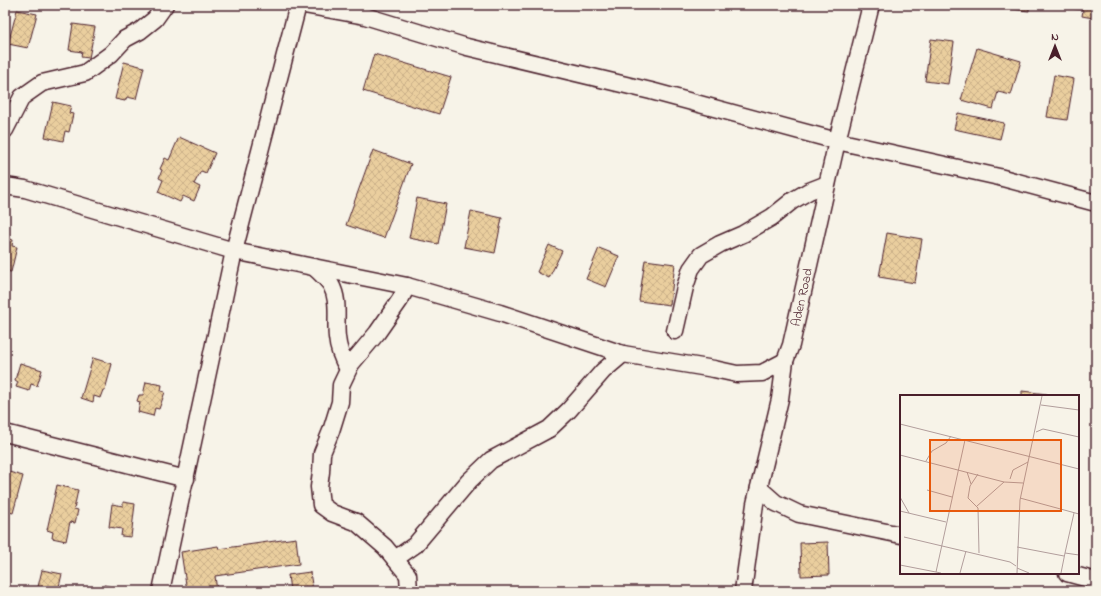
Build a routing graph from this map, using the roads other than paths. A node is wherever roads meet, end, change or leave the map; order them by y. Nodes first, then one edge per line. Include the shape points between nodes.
1 (165, 5) edge
2 (298, 5) edge
3 (304, 5) edge
4 (871, 5) edge
5 (5, 130) edge
6 (837, 141) junction
7 (827, 184) junction
8 (5, 186) edge
9 (1096, 203) edge
10 (234, 251) junction
11 (314, 267) junction
12 (407, 286) junction
13 (675, 331) dead end
14 (623, 354) junction
15 (785, 361) junction
16 (348, 369) junction
17 (5, 433) edge
18 (186, 479) junction
19 (759, 488) junction
20 (900, 535) edge
21 (395, 559) junction
22 (1071, 574) edge
23 (1096, 581) edge
24 (162, 591) edge
25 (409, 591) edge
26 (743, 591) edge

1 - 5 street via 140,31 125,39 112,54 85,73 42,83 22,97
2 - 10 street
3 - 6 street via 365,16 467,47 651,91
4 - 6 street, Aden Road
6 - 7 street, Aden Road
6 - 9 street
7 - 13 street via 809,191 744,234 720,244 701,256 691,269
7 - 15 street, Aden Road
8 - 10 street via 25,189
10 - 11 street
10 - 18 street
11 - 12 street
11 - 16 street via 331,285 335,295 339,350
12 - 14 street via 500,312
12 - 16 street via 377,333
14 - 15 street via 737,374 762,373
14 - 21 street via 603,371 550,429 491,460 469,481 415,545
15 - 19 street, Aden Road via 780,399
16 - 21 street via 341,385 340,402 322,453 319,487 321,505 332,513 356,522
17 - 18 street
18 - 24 street
19 - 20 street via 776,503 800,514
19 - 26 street, Aden Road
21 - 25 street via 408,575
22 - 23 street

